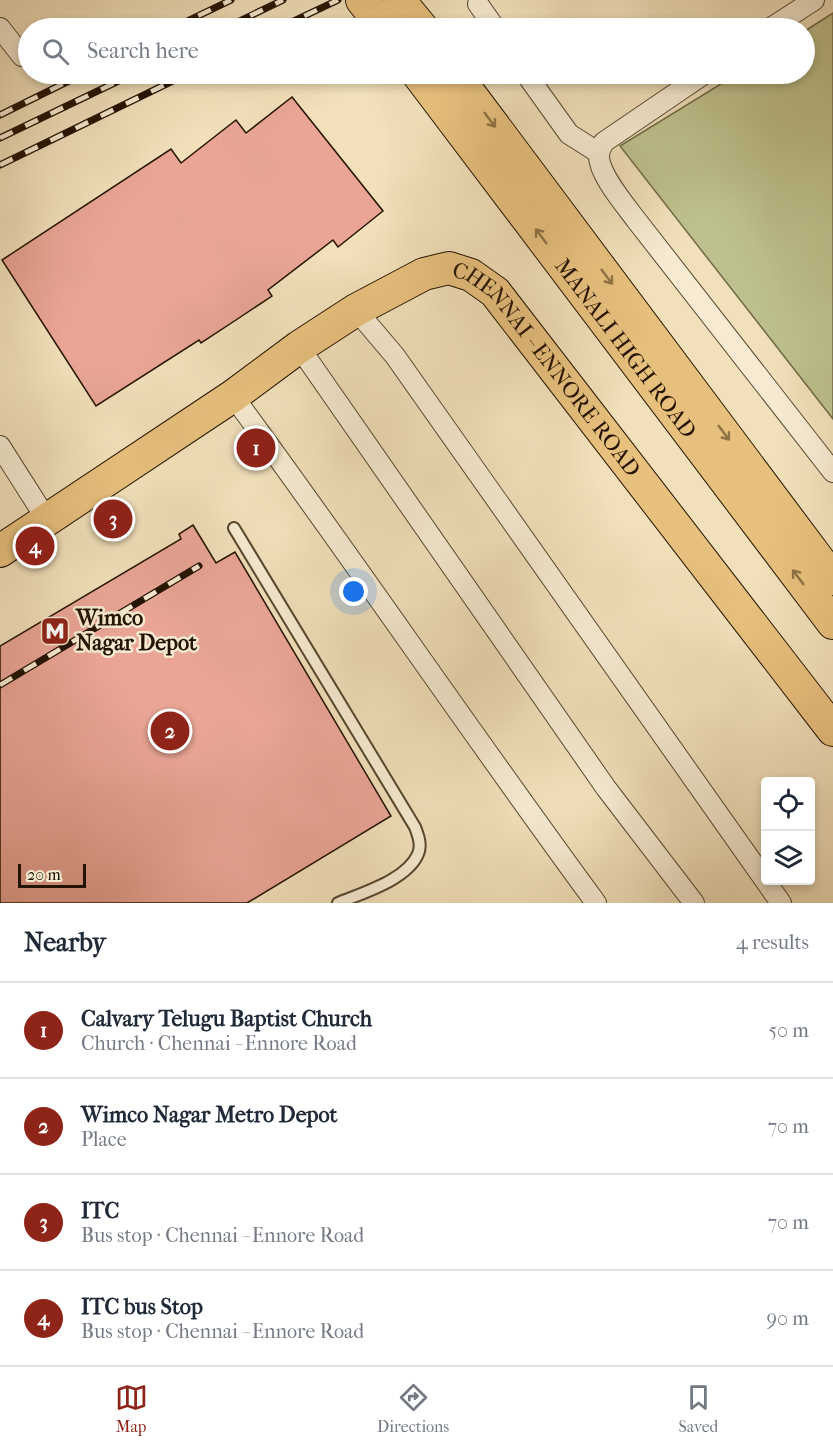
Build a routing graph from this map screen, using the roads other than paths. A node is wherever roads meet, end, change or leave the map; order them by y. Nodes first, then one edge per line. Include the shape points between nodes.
1 (362, 0) edge
2 (814, 0) edge
3 (478, 4) dead end
4 (376, 18) edge
5 (488, 18) edge
6 (786, 18) edge
7 (0, 28) edge
8 (18, 51) edge
9 (426, 84) edge
10 (462, 84) edge
11 (533, 84) edge
12 (689, 84) edge
13 (599, 153) junction
14 (356, 310) junction
15 (298, 347) junction
16 (233, 396) junction
17 (0, 446) edge
18 (833, 472) edge
19 (47, 520) junction
20 (234, 528) dead end
21 (0, 551) edge
22 (833, 579) edge
23 (833, 623) edge
24 (833, 730) edge
25 (338, 903) edge
26 (596, 903) edge
27 (694, 903) edge
28 (782, 903) edge

1 - 4 main road
2 - 6 street
3 - 5 street
7 - 8 street
23 -> 9 main road, MANALI HIGH ROAD
10 -> 22 main road, MANALI HIGH ROAD
11 - 13 street via 569,134
12 - 13 street via 615,133
13 - 18 street via 605,174 637,221
14 - 15 main road, CHENNAI - ENNORE ROAD
14 - 24 main road, CHENNAI - ENNORE ROAD via 424,274 449,268 471,275 495,292
14 - 28 street via 402,366
15 - 16 main road, CHENNAI - ENNORE ROAD
15 - 27 street via 606,788
16 - 19 main road, CHENNAI - ENNORE ROAD
16 - 26 street
17 - 19 street
19 - 21 main road, CHENNAI - ENNORE ROAD
20 - 25 lane via 420,839 419,853 410,867 393,879

